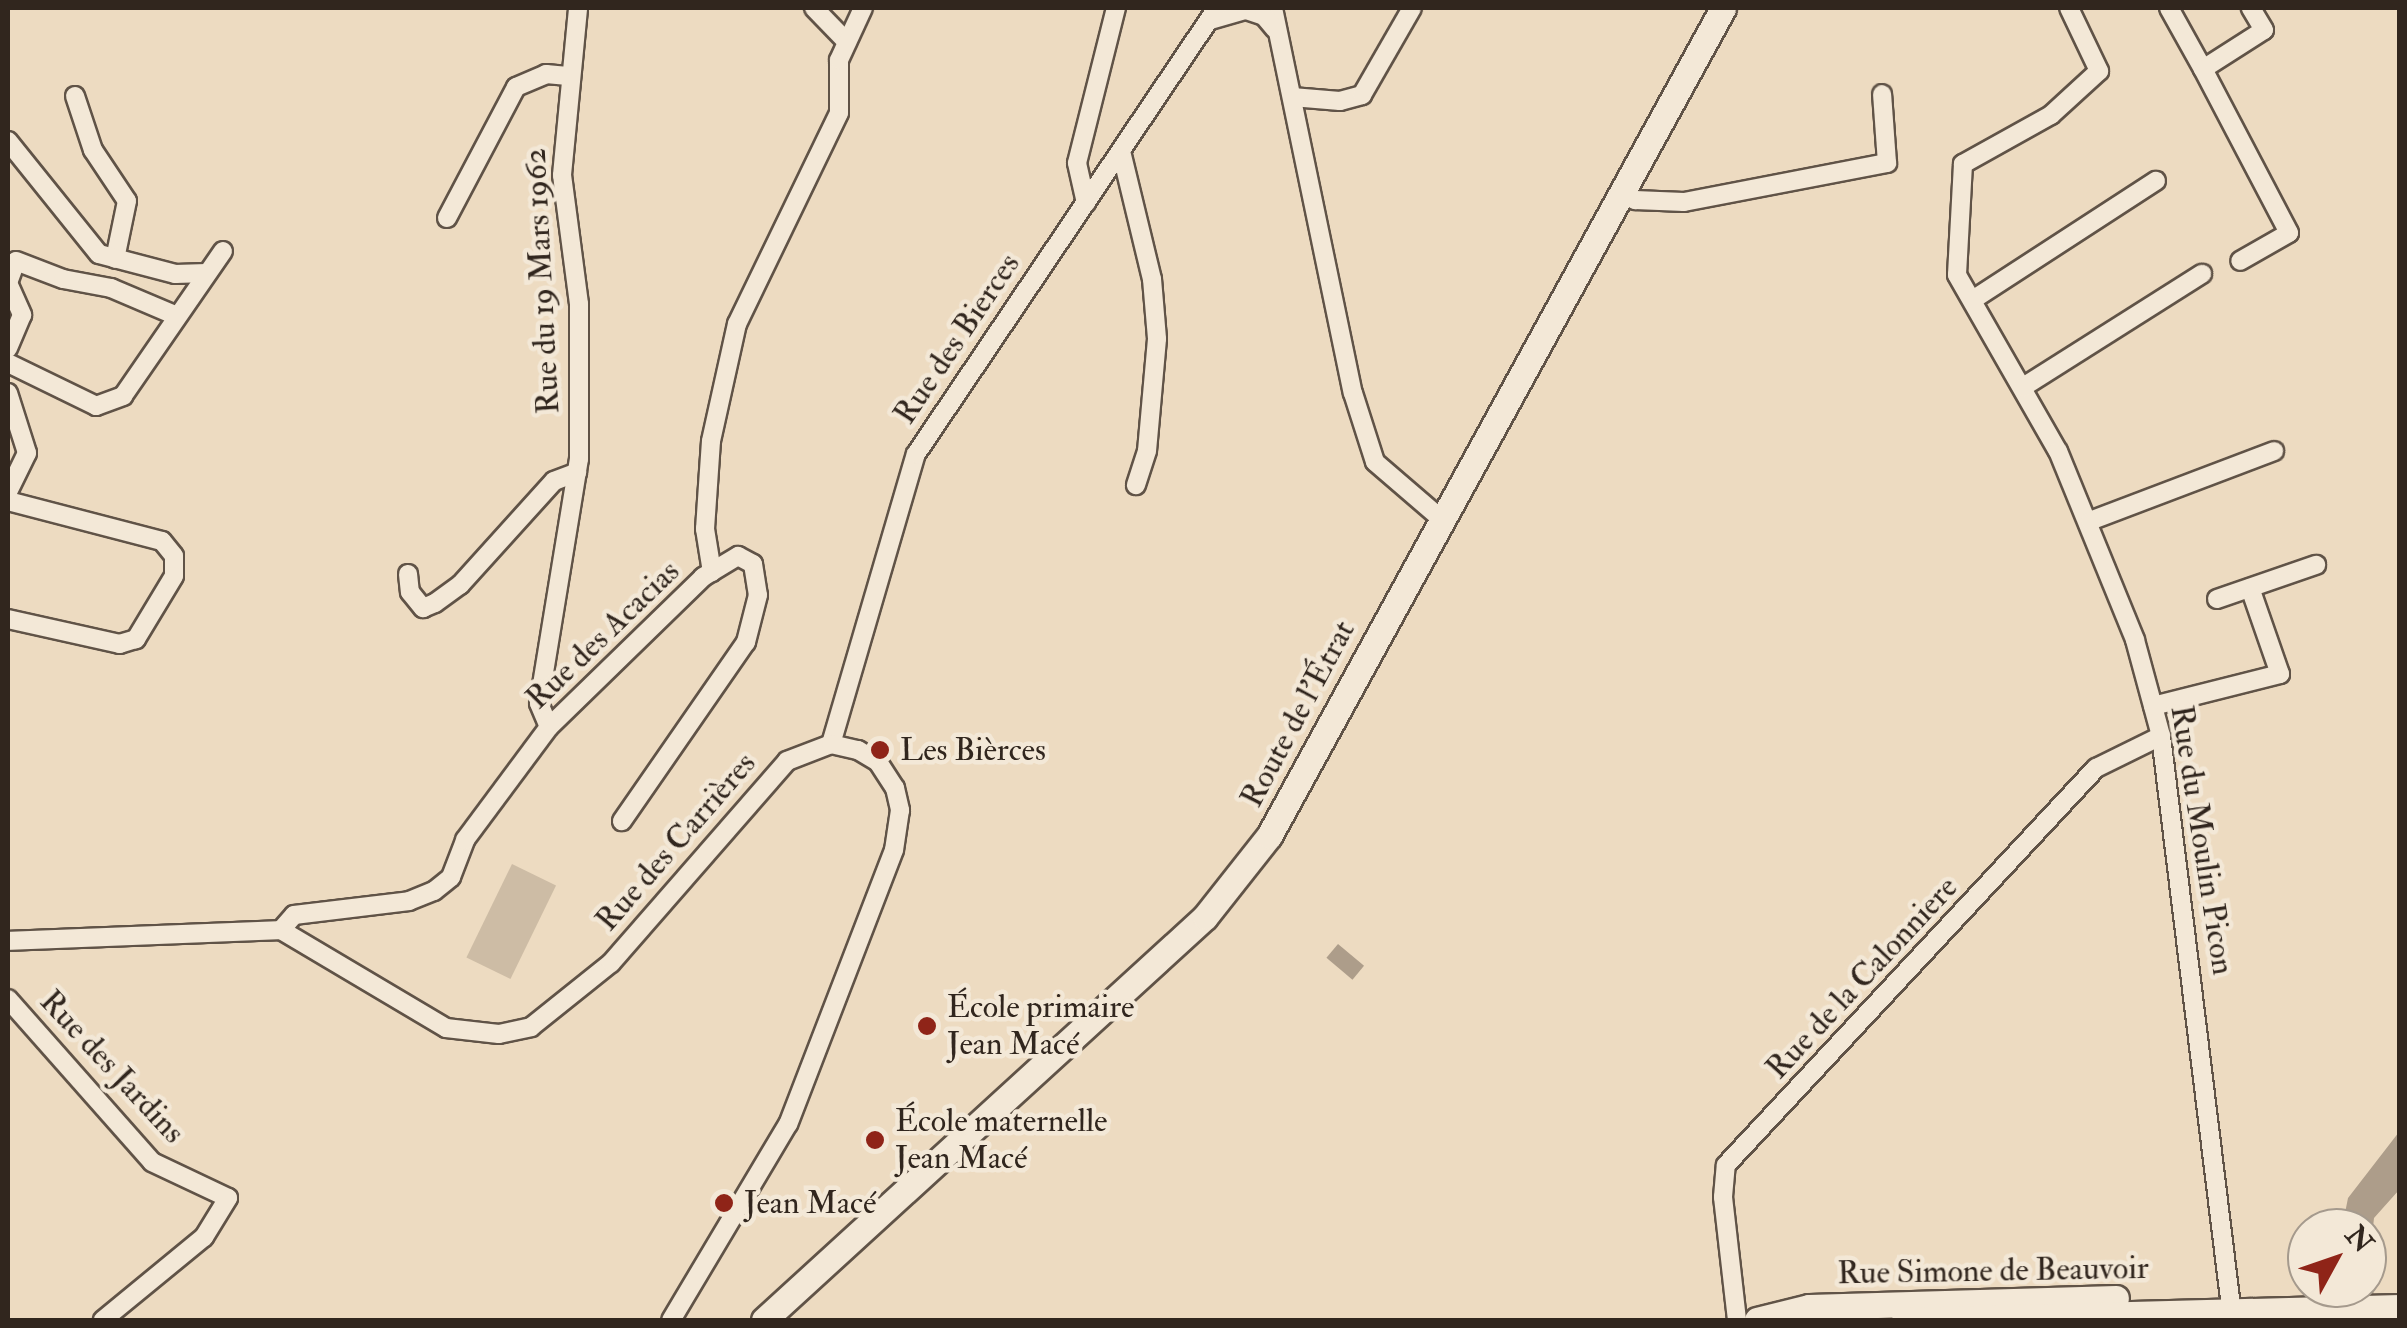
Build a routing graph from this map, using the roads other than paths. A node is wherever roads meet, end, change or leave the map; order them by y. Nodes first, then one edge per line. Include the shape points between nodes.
1 (578, 8) edge
2 (814, 8) edge
3 (863, 8) edge
4 (1116, 8) edge
5 (1273, 8) edge
6 (1412, 8) edge
7 (1723, 8) edge
8 (2069, 8) edge
9 (2169, 8) edge
10 (2252, 8) edge
11 (1213, 14) edge
12 (1279, 34) junction
13 (847, 42) junction
14 (2203, 69) junction
15 (568, 76) junction
16 (1882, 94) dead end
17 (75, 96) dead end
18 (1292, 97) junction
19 (8, 141) edge
20 (1121, 151) junction
21 (2156, 181) dead end
22 (1621, 191) junction
23 (1086, 203) junction
24 (447, 218) dead end
25 (223, 252) dead end
26 (120, 260) junction
27 (2240, 261) dead end
28 (207, 273) junction
29 (2202, 274) dead end
30 (8, 283) edge
31 (97, 285) junction
32 (1974, 299) junction
33 (177, 316) junction
34 (8, 348) edge
35 (8, 364) edge
36 (2023, 387) junction
37 (8, 393) edge
38 (2274, 452) dead end
39 (577, 472) junction
40 (1136, 485) dead end
41 (8, 492) edge
42 (8, 500) edge
43 (1439, 517) junction
44 (2090, 521) junction
45 (2316, 565) dead end
46 (712, 572) junction
47 (408, 574) dead end
48 (2250, 588) junction
49 (2217, 599) dead end
50 (8, 619) edge
51 (2153, 706) junction
52 (549, 727) junction
53 (2161, 736) junction
54 (830, 744) junction
55 (622, 821) dead end
56 (281, 930) junction
57 (8, 941) edge
58 (8, 999) edge
59 (2287, 1306) edge
60 (2231, 1307) junction
61 (779, 1315) edge
62 (103, 1320) edge
63 (671, 1320) edge
64 (1737, 1320) edge
65 (1757, 1320) edge
66 (1904, 1320) edge

1 - 15 street, Rue du 19 Mars 1962
2 - 13 street
3 - 13 street
4 - 23 street via 1077,163
5 - 12 street
6 - 18 street via 1362,95 1340,101
7 - 22 main road, Route de l'Étrat
8 - 32 street, Rue du Moulin Picon via 2099,71 2052,115 1963,164 1957,275
9 - 14 street
10 - 14 street via 2264,30
11 - 12 street via 1246,10 1264,16
11 - 20 street, Rue des Bierces
12 - 18 street
13 - 46 street via 839,60 840,113 738,324 711,440 705,529
14 - 27 street via 2289,233
15 - 24 street via 546,74 516,87
15 - 39 street, Rue du 19 Mars 1962 via 562,175 579,304
16 - 22 street via 1887,163 1684,202 1635,200
17 - 26 street via 93,150 127,202
18 - 43 street via 1353,393 1375,462
19 - 26 street via 83,236
20 - 23 street, Rue des Bierces
20 - 40 street via 1152,279 1157,339 1147,451
21 - 32 street
22 - 43 main road, Route de l'Étrat
23 - 54 street, Rue des Bierces via 916,454
25 - 28 street
26 - 28 street via 176,274
26 - 31 street
28 - 33 street
29 - 36 street
30 - 31 street via 16,260
30 - 34 street via 22,315
31 - 33 street
32 - 36 street, Rue du Moulin Picon
33 - 35 street via 122,396 96,406
36 - 44 street, Rue du Moulin Picon
37 - 41 street via 27,453
38 - 44 street
39 - 47 street via 554,480 460,585 435,603 423,608 410,592
39 - 52 street, Rue du 19 Mars 1962 via 539,703
42 - 50 street via 162,541 174,556 174,576 136,639 120,644
43 - 61 main road, Route de l'Étrat via 1269,836 1205,917
44 - 51 street, Rue du Moulin Picon
45 - 48 street
46 - 52 street, Rue des Acacias
46 - 55 street, Rue des Acacias via 738,556 753,564 758,595 746,642
48 - 49 street
48 - 51 street via 2280,674
51 - 53 street, Rue du Moulin Picon
52 - 56 street, Rue des Acacias via 465,840 451,877 434,891 409,901 294,916
53 - 60 street, Rue du Moulin Picon
53 - 64 street, Rue de la Calonniere via 2096,768 1726,1165 1722,1198
54 - 56 street, Rue des Carrières via 787,761 611,963 532,1027 488,1034 446,1028
54 - 63 street via 878,762 896,788 894,850 788,1124
56 - 57 street
58 - 62 street, Rue des Jardins via 152,1162 228,1198 204,1237
59 - 60 main road, Rue Simone de Beauvoir
60 - 65 main road, Rue Simone de Beauvoir via 1987,1297 1810,1307
60 - 66 main road, Rue Simone de Beauvoir

